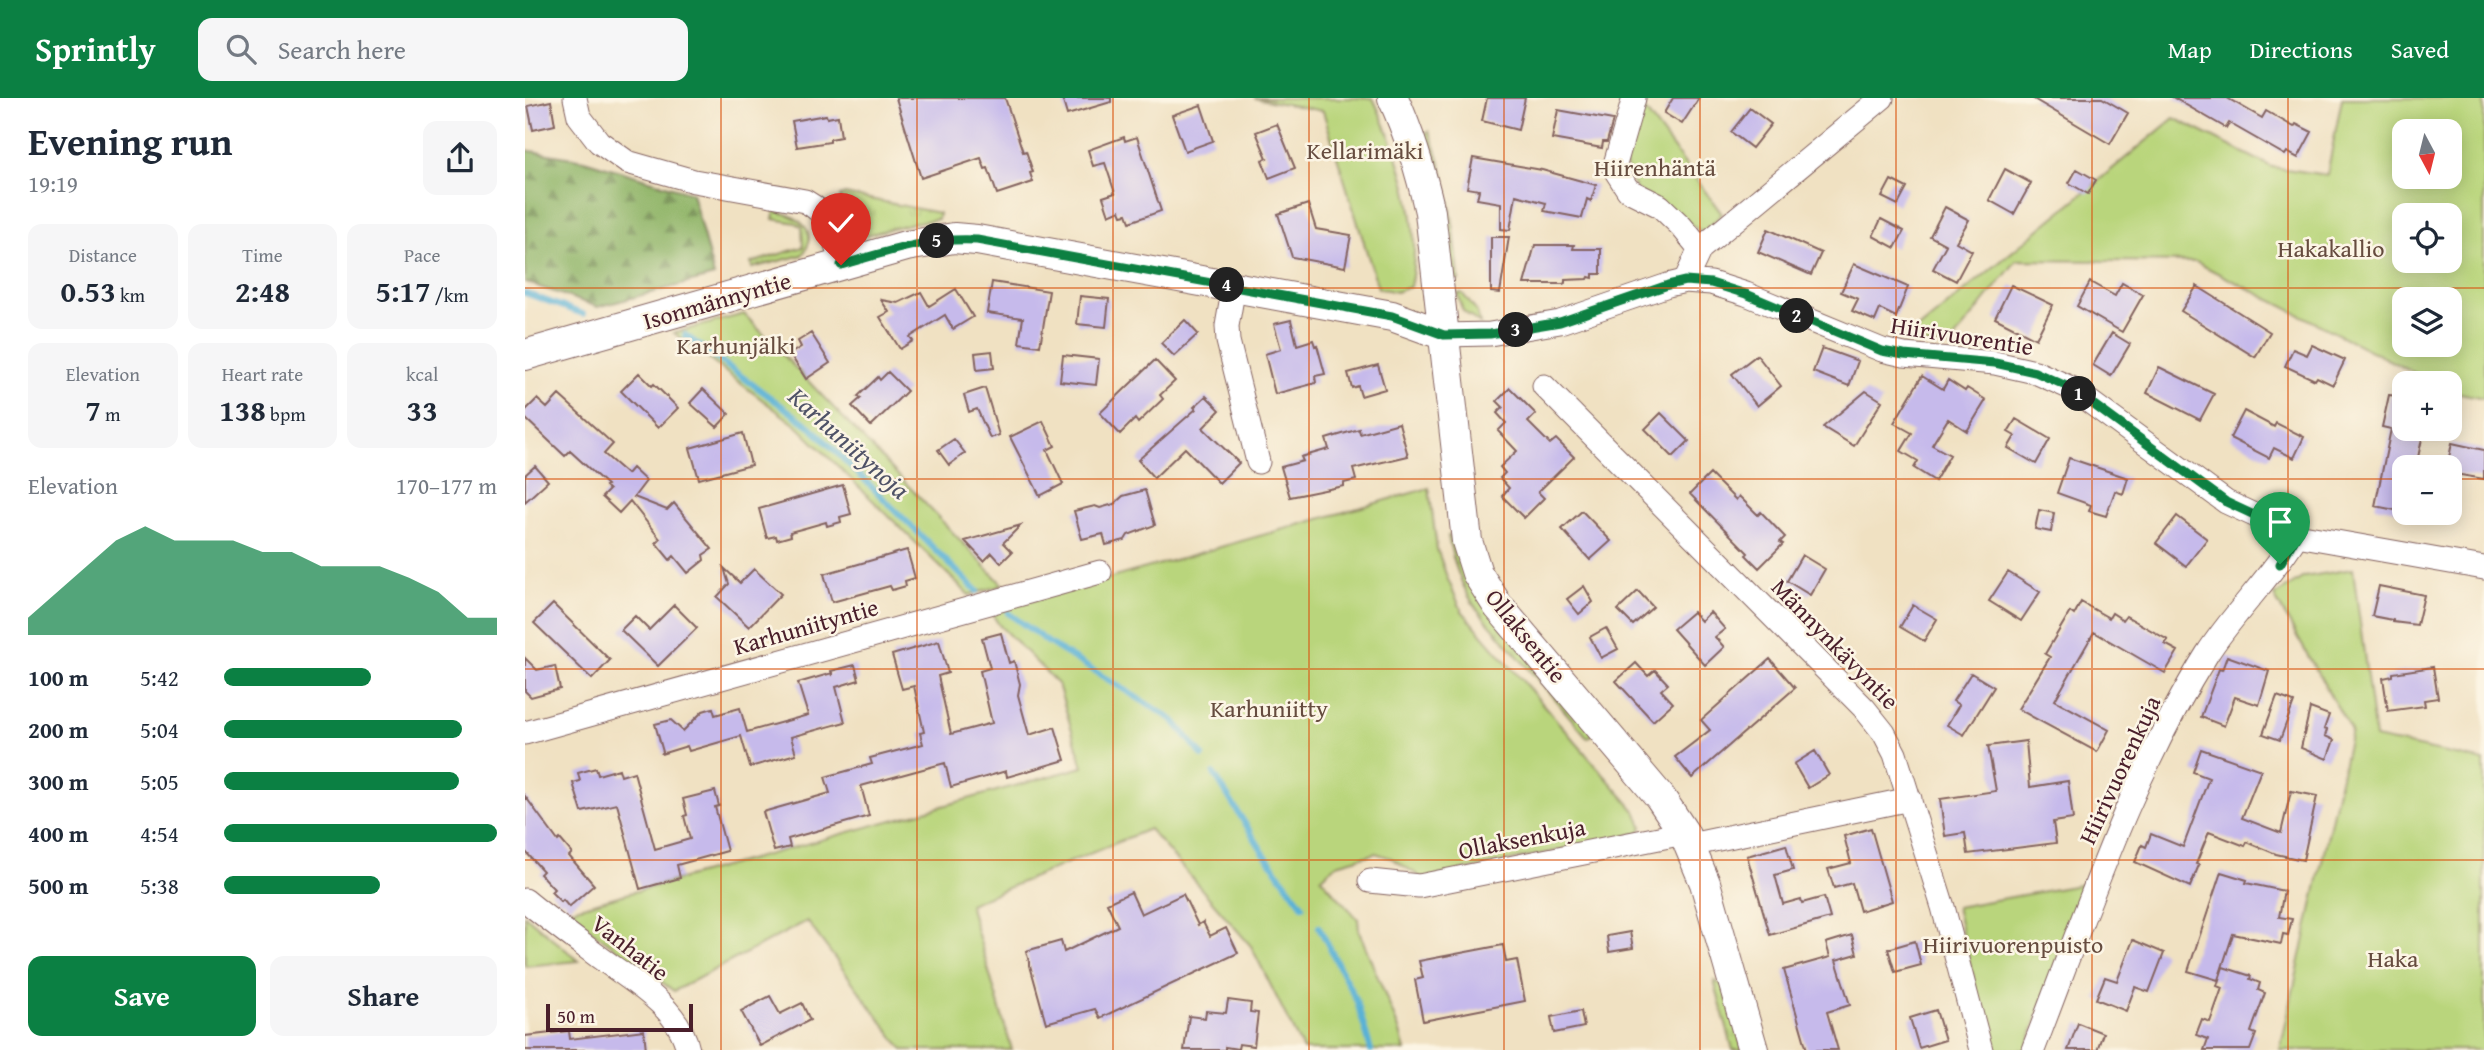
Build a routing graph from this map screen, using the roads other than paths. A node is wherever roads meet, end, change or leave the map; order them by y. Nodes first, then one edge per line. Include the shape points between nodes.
1 (575, 98) edge
2 (1393, 98) edge
3 (1634, 98) edge
4 (1882, 98) edge
5 (1700, 249) junction
6 (841, 265) junction
7 (1685, 281) junction
8 (1234, 286) junction
9 (1444, 335) junction
10 (525, 355) edge
11 (1544, 386) dead end
12 (1258, 462) dead end
13 (2297, 535) junction
14 (2484, 568) edge
15 (1100, 572) dead end
16 (525, 733) edge
17 (1909, 799) junction
18 (1687, 839) junction
19 (1370, 881) dead end
20 (525, 900) edge
21 (688, 1050) edge
22 (1753, 1050) edge
23 (1981, 1050) edge
24 (2033, 1050) edge

1 - 6 street via 579,116 599,142 627,162 694,181 805,201 820,209 829,223
2 - 9 street, Ollaksentie via 1408,131 1430,212
3 - 5 street via 1614,168 1628,190 1660,206
4 - 5 street
5 - 7 street
6 - 8 street, Isonmännyntie via 906,246 977,240
6 - 10 street, Isonmännyntie
7 - 9 street, Hiirivuorentie via 1560,322
7 - 13 street, Hiirivuorentie via 1746,294 1882,351 2035,372 2071,388 2226,502
8 - 9 street, Isonmännyntie via 1392,316
8 - 12 street via 1228,341
9 - 18 street, Ollaksentie via 1467,541 1477,573 1498,606 1660,797
11 - 17 street, Männynkävyntie via 1864,708 1895,754
13 - 14 street, Hiirivuorentie
13 - 24 street, Hiirivuorenkuja via 2280,564 2207,654 2174,712 2131,798
15 - 16 street, Karhuniityntie
17 - 18 street, Ollaksenkuja
17 - 23 street, Männynkävyntie
18 - 19 street, Ollaksenkuja via 1419,886
18 - 22 street, Ollaksentie via 1712,907
20 - 21 street, Vanhatie via 641,986 671,1015

